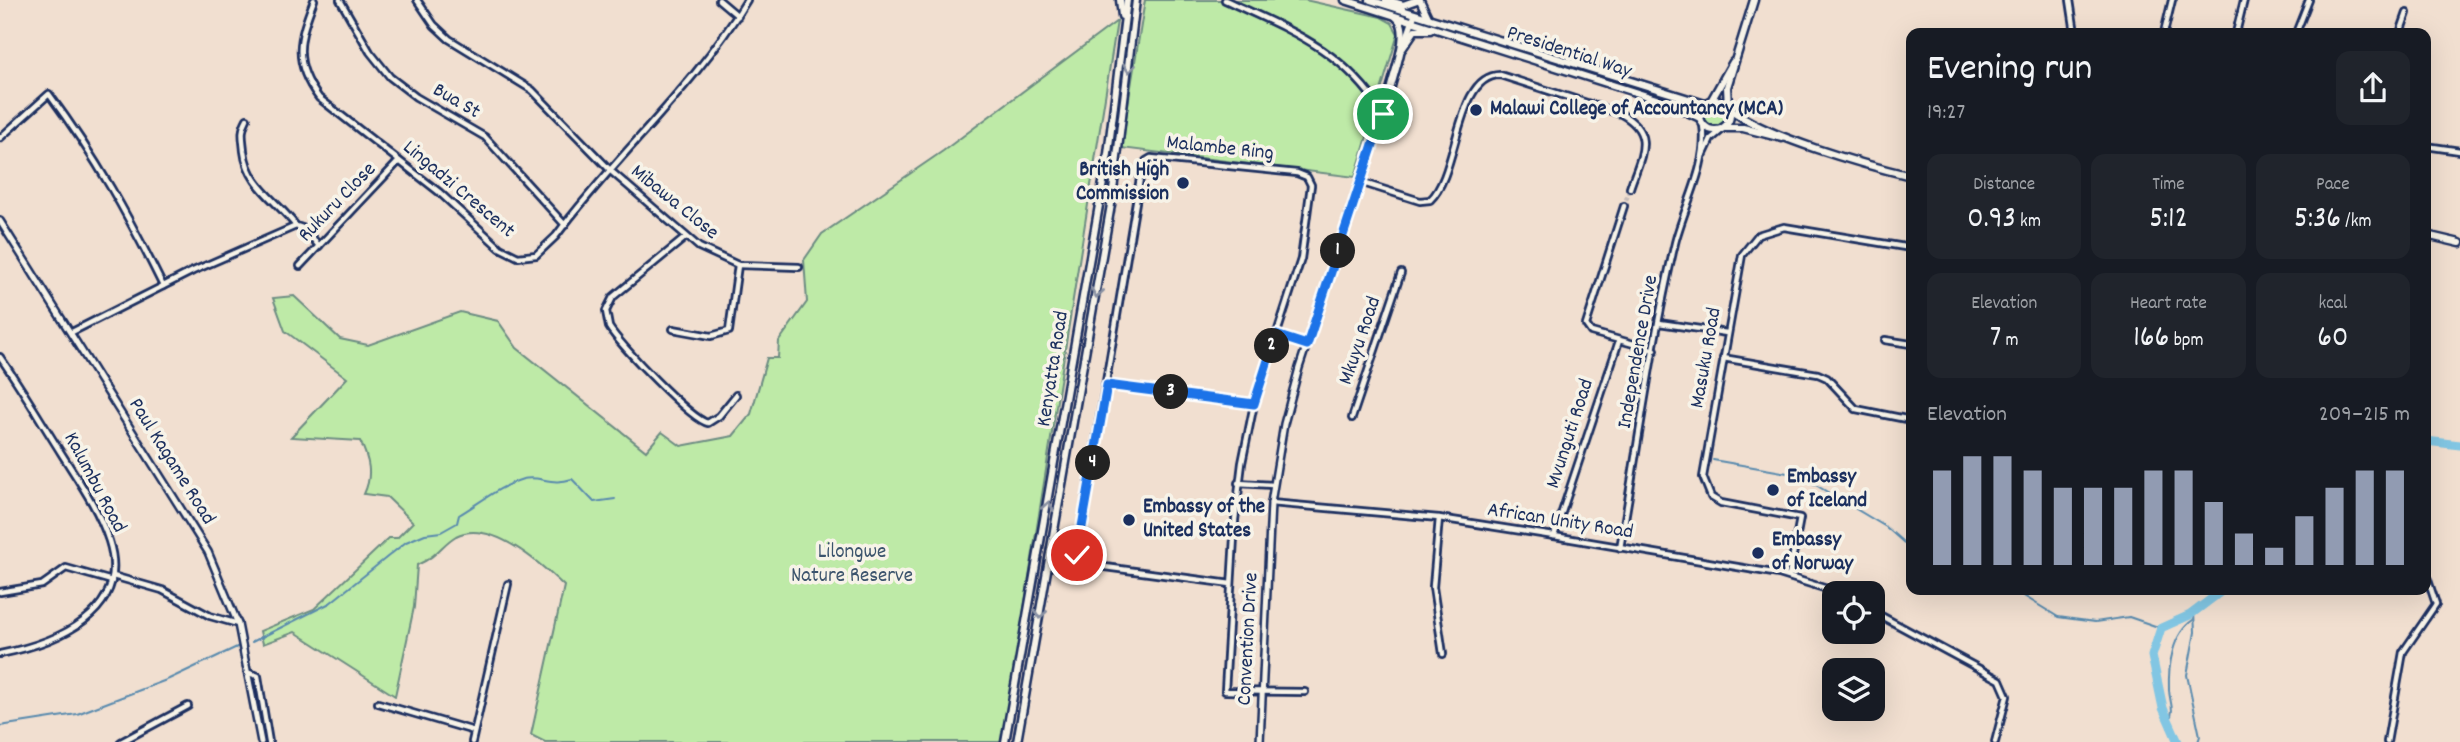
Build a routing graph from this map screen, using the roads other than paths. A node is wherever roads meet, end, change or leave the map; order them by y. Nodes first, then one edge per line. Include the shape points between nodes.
1 (314, 0) edge
2 (340, 0) edge
3 (417, 0) edge
4 (719, 0) edge
5 (747, 0) edge
6 (1120, 0) edge
7 (1127, 0) edge
8 (1136, 0) edge
9 (1141, 0) edge
10 (1225, 0) edge
11 (1345, 0) edge
12 (1370, 0) edge
13 (1386, 0) edge
14 (1418, 0) edge
15 (1754, 0) edge
16 (2070, 0) edge
17 (2172, 0) edge
18 (2244, 0) edge
19 (2309, 0) edge
20 (2407, 13) dead end
21 (1390, 14) junction
22 (738, 16) junction
23 (1413, 17) junction
24 (1428, 18) junction
25 (1133, 23) junction
26 (2074, 28) edge
27 (2165, 28) edge
28 (2237, 28) edge
29 (2298, 28) edge
30 (2402, 28) edge
31 (1123, 32) junction
32 (1486, 45) junction
33 (1402, 50) junction
34 (1737, 54) junction
35 (1388, 100) junction
36 (1708, 103) junction
37 (1729, 108) junction
38 (1383, 114) junction
39 (247, 119) dead end
40 (1702, 121) junction
41 (1723, 129) junction
42 (0, 138) edge
43 (1801, 142) junction
44 (2431, 147) edge
45 (2460, 151) edge
46 (399, 161) junction
47 (1699, 164) junction
48 (612, 172) junction
49 (1906, 174) edge
50 (1360, 182) junction
51 (1630, 188) tunnel mouth
52 (1624, 206) tunnel mouth
53 (0, 221) edge
54 (565, 225) junction
55 (296, 226) junction
56 (2431, 236) edge
57 (686, 237) junction
58 (2460, 243) edge
59 (319, 246) junction
60 (1906, 247) edge
61 (738, 265) junction
62 (300, 266) dead end
63 (799, 267) dead end
64 (1401, 273) dead end
65 (163, 286) junction
66 (1659, 323) junction
67 (673, 329) dead end
68 (72, 332) junction
69 (1728, 333) junction
70 (1276, 335) junction
71 (1885, 340) dead end
72 (1619, 341) junction
73 (1906, 343) edge
74 (1307, 345) junction
75 (1655, 351) junction
76 (0, 358) edge
77 (1723, 358) junction
78 (1107, 385) junction
79 (736, 395) dead end
80 (1254, 404) junction
81 (1352, 418) dead end
82 (1906, 419) edge
83 (1238, 483) junction
84 (1273, 485) junction
85 (1271, 503) junction
86 (1439, 519) junction
87 (1554, 536) junction
88 (1620, 548) junction
89 (1789, 576) junction
90 (112, 579) junction
91 (508, 584) dead end
92 (1231, 584) junction
93 (1822, 587) edge
94 (2431, 589) edge
95 (0, 592) edge
96 (1885, 618) edge
97 (238, 624) junction
98 (0, 654) edge
99 (1443, 654) dead end
100 (249, 673) junction
101 (1305, 692) dead end
102 (1262, 693) junction
103 (378, 703) dead end
104 (188, 706) dead end
105 (474, 731) junction
106 (121, 742) edge
107 (261, 742) edge
108 (269, 742) edge
109 (471, 742) edge
110 (1005, 742) edge
111 (1017, 742) edge
112 (1260, 742) edge
113 (1995, 742) edge
114 (2387, 742) edge

1 - 46 street, Lingadzi Crescent via 300,43 304,77 332,110
2 - 54 street, Bua St via 390,77 485,137
3 - 48 street, Mibawa Close via 449,38 532,90
4 - 22 street
5 - 22 street, Lingadzi Crescent
6 - 31 main road
7 - 31 main road, Kenyatta Road
8 - 25 main road, Kenyatta Road
9 - 25 main road
10 - 38 street via 1321,46 1370,92
11 - 21 main road, Presidential Way
12 - 23 main road, Presidential Way
13 - 14 main road via 1403,5
14 - 24 main road
15 - 34 main road
16 - 26 street
17 - 27 street
18 - 28 street
19 - 29 street
20 - 30 street
21 - 23 main road, Presidential Way
21 - 35 main road via 1401,20 1405,33
22 - 48 street, Lingadzi Crescent
23 - 24 main road, Presidential Way
23 - 32 main road, Presidential Way
23 - 33 street, Convention Drive
24 - 36 main road, Presidential Way
25 -> 111 main road, Kenyatta Road via 1112,200
110 -> 31 main road, Kenyatta Road via 1108,154
32 - 33 main road via 1422,28 1412,32
32 - 40 main road, Presidential Way via 1666,102
33 - 35 street, Convention Drive
34 - 36 main road
34 - 37 main road via 1726,94
35 - 38 street, Convention Drive
36 - 37 main road via 1718,100
36 - 40 main road
37 - 41 main road via 1730,120
37 - 43 main road via 1756,125
38 - 50 street, Convention Drive
39 - 55 street via 241,132 246,165 270,200
40 - 41 main road via 1712,130
40 - 47 street, Independence Drive
41 - 43 main road via 1743,128
41 - 47 street, Independence Drive via 1709,143
42 - 65 street via 49,94 93,153
43 - 49 main road
44 - 45 street
46 - 54 street, Lingadzi Crescent via 500,248 517,257 536,255
46 - 59 street, Rukuru Close
47 - 66 street, Independence Drive via 1676,240
48 - 54 street, Lingadzi Crescent
48 - 57 street, Mibawa Close
50 - 51 street via 1430,200 1446,176 1473,89 1485,78 1500,75 1621,114 1636,124 1644,143
50 - 74 street, Convention Drive
52 - 72 street via 1586,324 1591,332
53 - 68 street, Paul Kagame Road
55 - 59 street
55 - 65 street
56 - 58 main road
57 - 61 street, Mibawa Close
57 - 79 street via 613,297 606,311 608,327 686,410 703,422 713,421
59 - 62 street, Rukuru Close
60 - 69 street, Masuku Road via 1796,228 1766,231 1751,241 1742,255
61 - 63 street, Mibawa Close
61 - 67 street via 733,322 727,333 711,336
64 - 81 street, Mkuyu Road
65 - 68 street
66 - 69 street
66 - 75 street, Independence Drive
68 - 97 street, Paul Kagame Road via 208,552
69 - 77 street, Masuku Road
70 - 74 street
70 - 78 street, Malambe Ring via 1301,259 1309,180 1297,173 1151,158 1142,167
70 - 80 street, Malambe Ring
71 - 73 street
72 - 75 street
72 - 87 street, Mvunguti Road
74 - 84 street, Convention Drive via 1284,424
75 - 88 street, Independence Drive
76 - 90 street, Kalumbu Road via 94,508 111,547
77 - 82 street via 1818,374 1856,409
77 - 89 street, Masuku Road via 1704,485 1721,503 1800,518
78 - 80 street
78 - 92 street, Malambe Ring via 1078,559 1090,565
80 - 83 street, Malambe Ring
83 - 84 street
83 - 92 street, Malambe Ring
84 - 85 street, Convention Drive
85 - 86 street, African Unity Road
85 - 102 street, Convention Drive
86 - 87 street, African Unity Road
86 - 99 street via 1433,587
87 - 88 street, African Unity Road
88 - 89 street, African Unity Road
89 - 93 street, African Unity Road
90 - 95 street via 66,568 42,585
90 - 97 street via 162,590 210,616
90 - 98 street via 95,610 72,629 54,639
91 - 105 street
92 - 102 street, Malambe Ring via 1225,691
94 - 114 street via 2436,604 2403,652
96 - 113 street via 2000,680 2007,696
97 - 100 street, Paul Kagame Road
100 - 107 street, Paul Kagame Road
100 - 108 street via 258,676
101 - 102 street
102 - 112 street, Convention Drive
103 - 105 street
104 - 106 street
105 - 109 street

